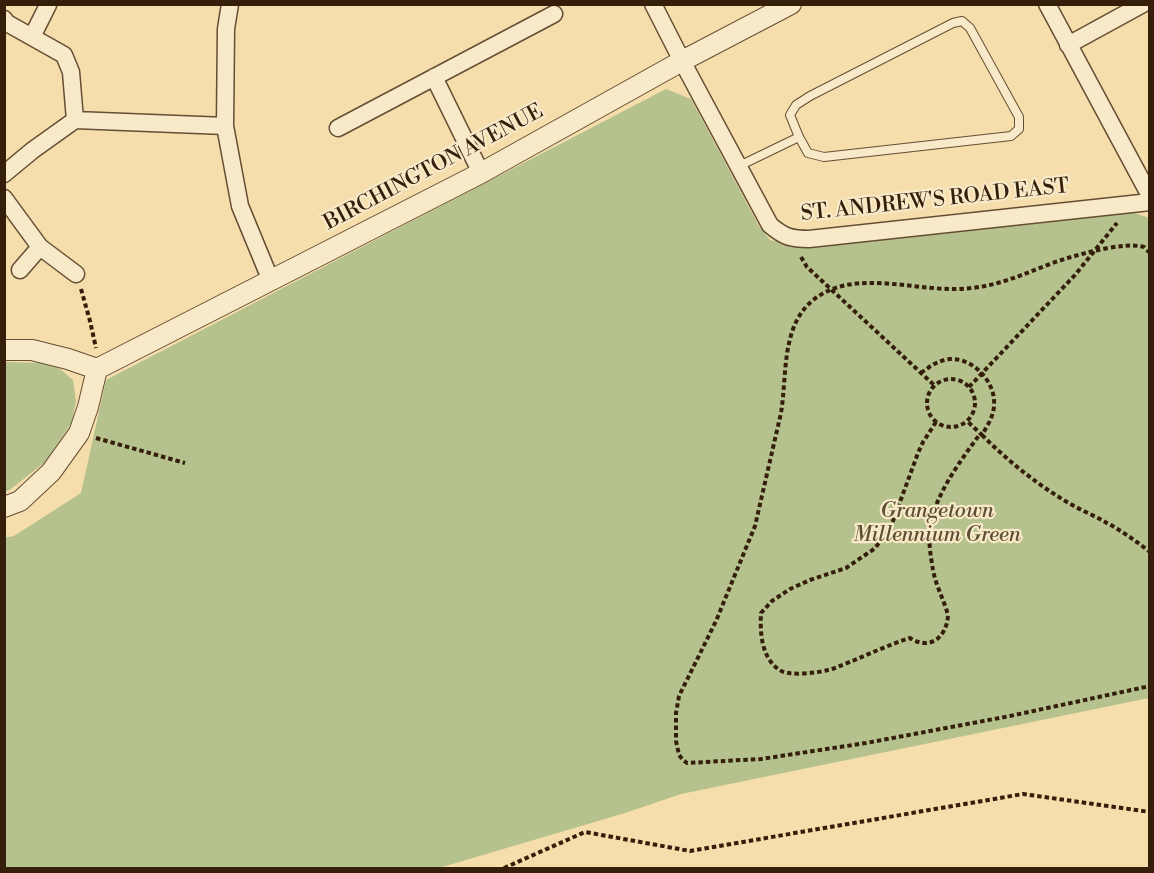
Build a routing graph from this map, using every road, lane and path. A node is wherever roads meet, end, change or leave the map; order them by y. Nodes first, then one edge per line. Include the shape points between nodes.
1 (230, 4) edge
2 (653, 4) edge
3 (791, 4) edge
4 (1047, 4) edge
5 (1143, 4) edge
6 (48, 5) edge
7 (554, 14) dead end
8 (4, 19) edge
9 (32, 37) junction
10 (1068, 45) junction
11 (682, 61) junction
12 (434, 77) junction
13 (75, 120) junction
14 (225, 126) junction
15 (338, 128) dead end
16 (800, 137) junction
17 (739, 166) junction
18 (481, 173) junction
19 (4, 174) edge
20 (1149, 196) edge
21 (4, 198) edge
22 (1149, 202) edge
23 (1127, 204) junction
24 (798, 238) junction
25 (40, 247) junction
26 (1095, 250) junction
27 (1149, 254) edge
28 (20, 270) dead end
29 (76, 274) joint
30 (271, 281) junction
31 (832, 289) junction
32 (4, 350) edge
33 (98, 369) junction
34 (921, 373) junction
35 (982, 374) junction
36 (934, 385) junction
37 (969, 387) junction
38 (967, 421) junction
39 (936, 422) junction
40 (78, 433) junction
41 (981, 435) junction
42 (185, 464) dead end
43 (4, 507) edge
44 (1149, 552) edge
45 (1149, 686) edge
46 (1149, 812) edge
47 (504, 868) edge

1 - 14 street
2 - 11 street, ST. ANDREW'S ROAD EAST
3 - 11 street, BIRCHINGTON AVENUE
4 - 10 street
5 - 10 street
6 - 9 street
7 - 12 street
8 - 9 street
9 - 13 street via 64,55 71,72
10 - 20 street
11 - 17 street, ST. ANDREW'S ROAD EAST
11 - 18 street, BIRCHINGTON AVENUE
12 - 15 street
12 - 18 street
13 - 14 street
13 - 19 street
14 - 30 street via 240,206
16 - 16 lane via 790,115 796,105 962,21 970,28 1019,117 1019,129 1011,136 824,157 808,153
16 - 17 lane
17 - 24 street, ST. ANDREW'S ROAD EAST via 770,225 787,237
18 - 30 street, BIRCHINGTON AVENUE
21 - 25 street
22 - 23 street, ST. ANDREW'S ROAD EAST
23 - 24 street, ST. ANDREW'S ROAD EAST
23 - 26 path via 1125,214
24 - 31 path via 807,267
25 - 28 street
25 - 29 street
26 - 27 path via 1128,244 1144,247
26 - 31 path via 1005,282 971,288 856,283
26 - 35 path
29 - 33 path via 90,321
30 - 33 street, BIRCHINGTON AVENUE
31 - 34 path
31 - 45 path via 810,302 801,313 789,344 783,404 755,526 716,621 678,696 679,755 687,763 696,763 810,752
32 - 33 street via 32,350
33 - 40 street
34 - 35 path via 937,362 955,360
34 - 36 path
35 - 37 path
35 - 41 path via 992,388 995,403
36 - 37 path via 952,379
36 - 39 path via 927,401 929,414
37 - 38 path via 975,404
38 - 39 path via 957,427
38 - 41 path
39 - 41 path via 922,442 888,532 874,549 846,568 790,589 761,613 763,645 779,671 794,674 829,670 910,638 926,644 944,632 948,615 933,571 929,529 950,478
40 - 42 path
40 - 43 street via 51,472 20,501
41 - 44 path via 1053,493 1126,534
46 - 47 path via 1023,794 690,851 585,832

